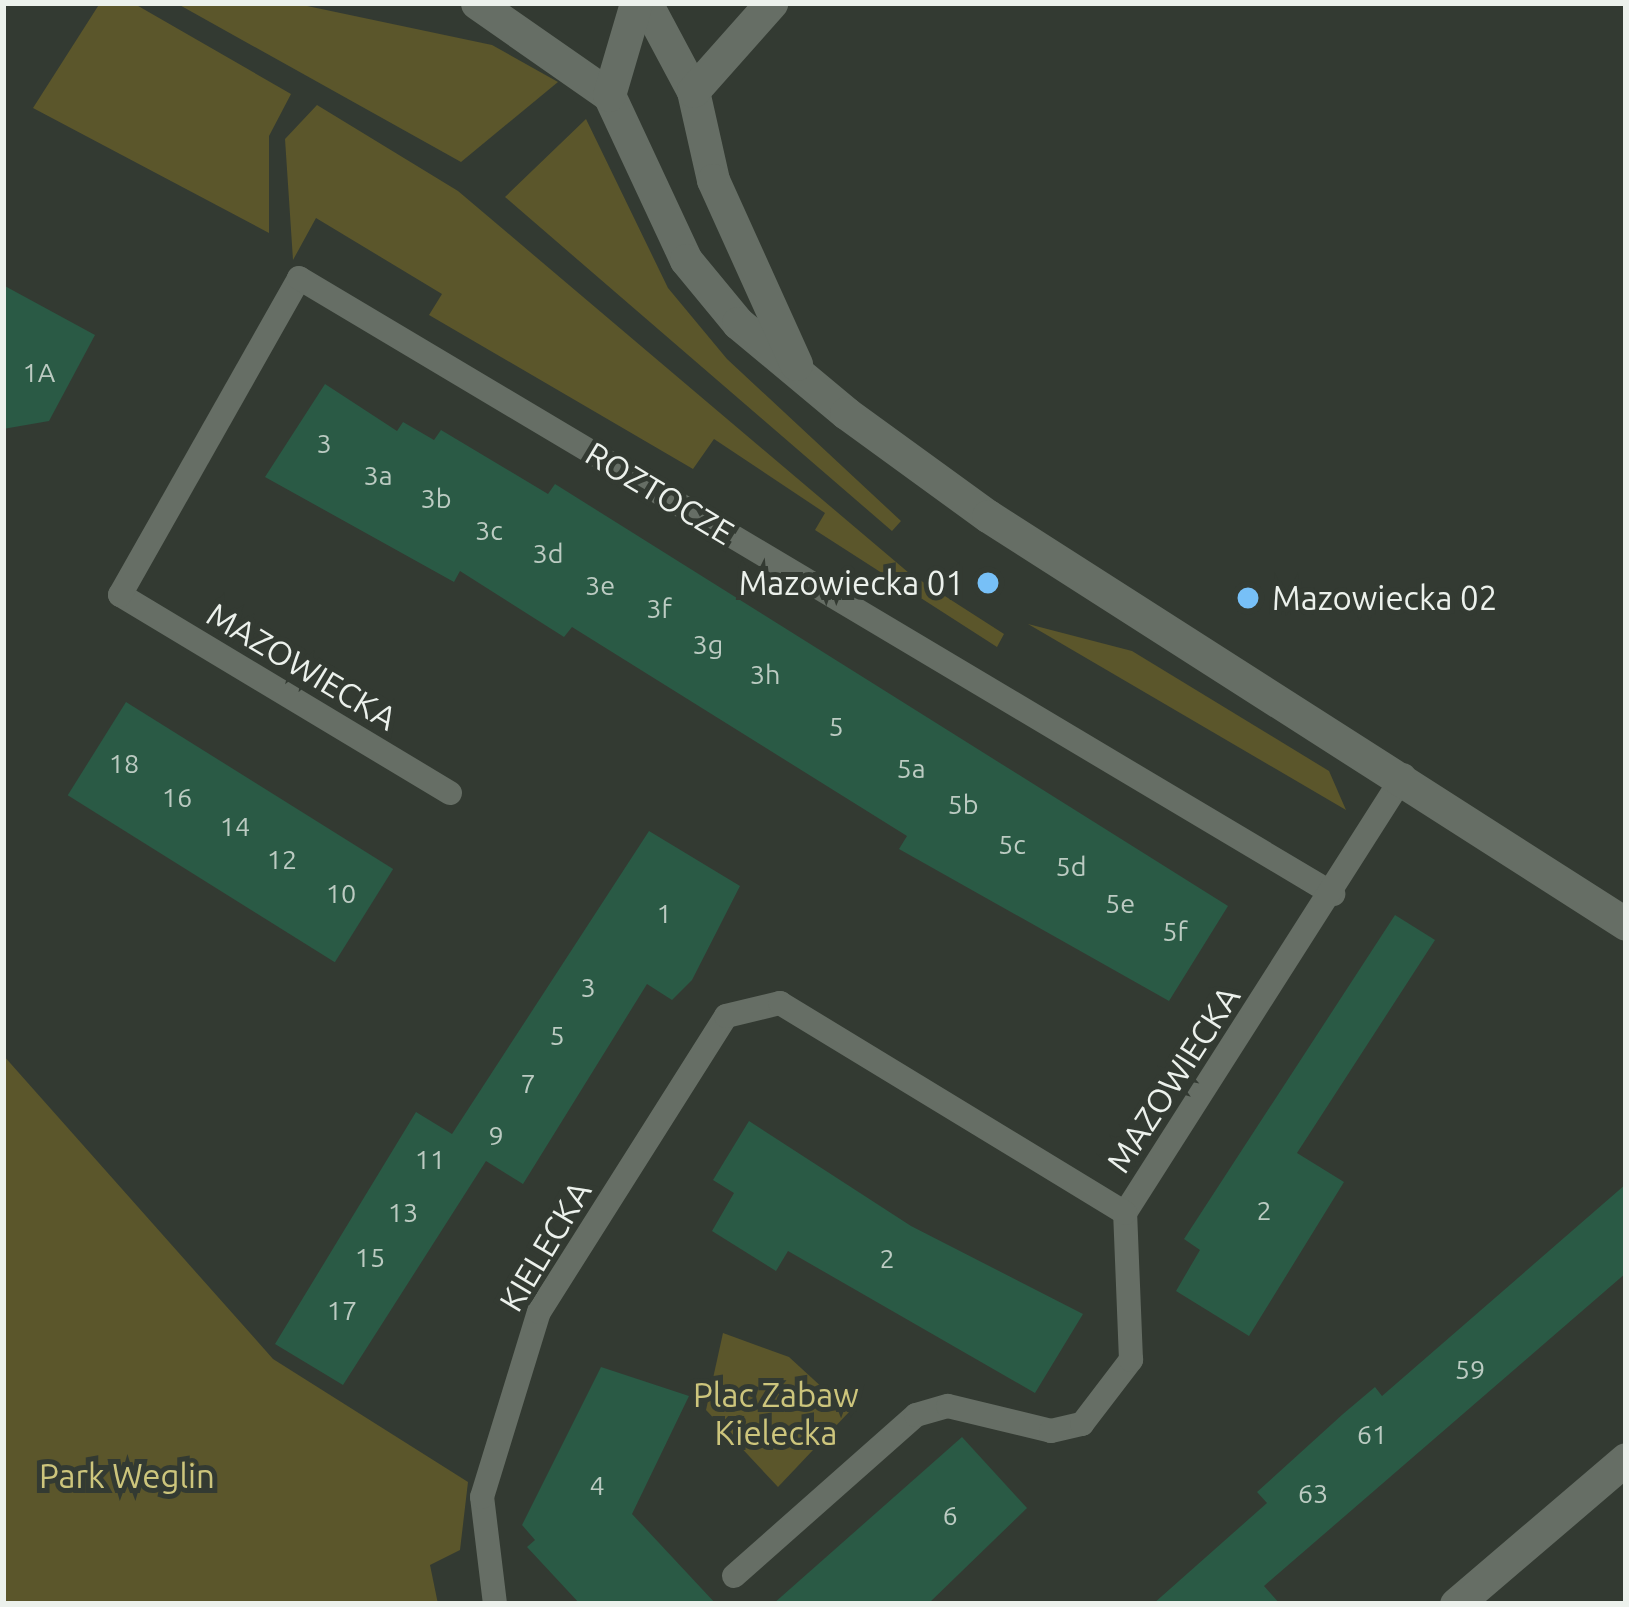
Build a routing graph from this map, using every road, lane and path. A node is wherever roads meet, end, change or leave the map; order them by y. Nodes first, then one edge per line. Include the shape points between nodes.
1 (477, 3) edge
2 (635, 3) edge
3 (646, 3) edge
4 (772, 3) edge
5 (693, 91) junction
6 (609, 94) junction
7 (802, 377) junction
8 (120, 595) joint
9 (1404, 775) junction
10 (450, 794) dead end
11 (1333, 894) junction
12 (1626, 924) edge
13 (726, 1016) joint
14 (1125, 1213) junction
15 (1626, 1460) edge
16 (734, 1576) dead end
17 (495, 1604) edge
18 (1456, 1604) edge

1 - 6 street
2 - 6 street
3 - 5 street
4 - 5 street
5 - 7 street via 721,201
6 - 7 street via 686,260
7 - 9 street via 988,516
8 - 10 lane, MAZOWIECKA
8 - 11 lane, ROZTOCZE via 299,278
9 - 11 lane, MAZOWIECKA
9 - 12 street
11 - 14 lane, MAZOWIECKA
13 - 14 lane, MAZOWIECKA via 780,1004
13 - 17 lane, KIELECKA via 530,1334 482,1497
14 - 16 lane via 1131,1360 1082,1424 1051,1431 948,1406 916,1414
15 - 18 street

